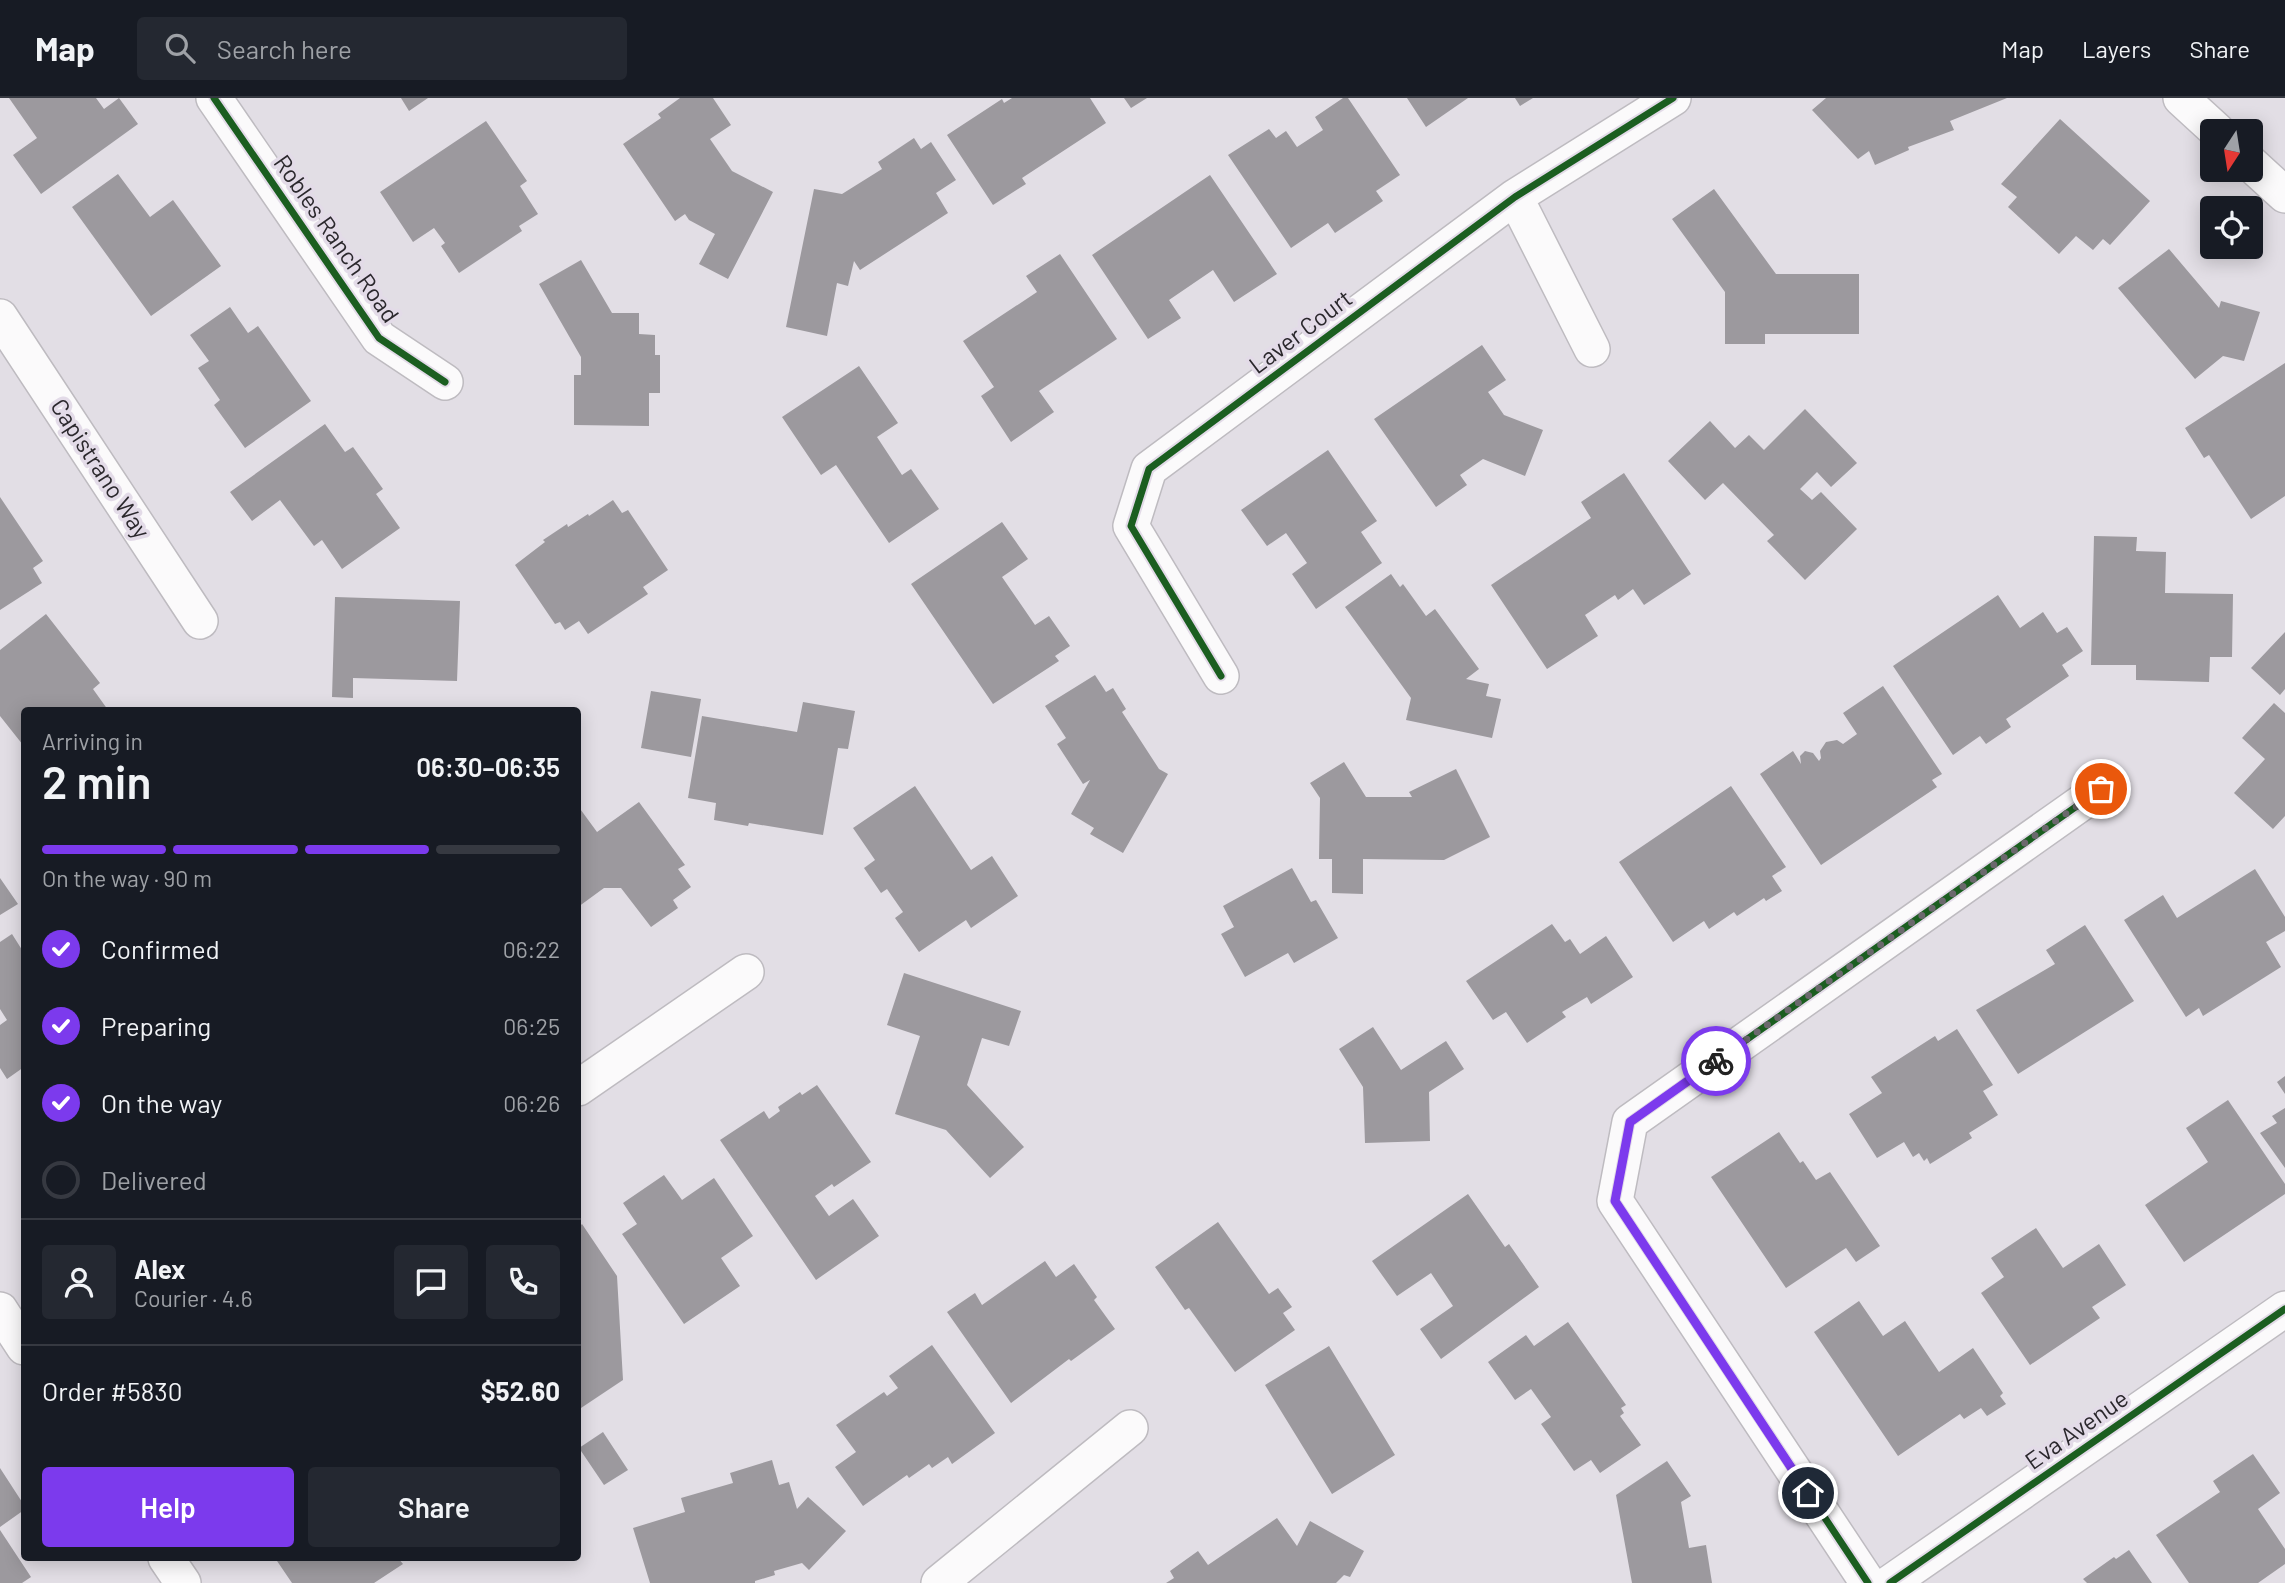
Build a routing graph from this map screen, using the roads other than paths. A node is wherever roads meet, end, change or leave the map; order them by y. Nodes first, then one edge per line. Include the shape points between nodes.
1 (215, 98) edge
2 (1673, 98) edge
3 (2181, 98) edge
4 (2204, 119) edge
5 (2263, 175) edge
6 (2285, 195) edge
7 (1515, 197) junction
8 (0, 317) edge
9 (1592, 349) dead end
10 (445, 382) dead end
11 (200, 621) dead end
12 (1221, 676) dead end
13 (2101, 789) dead end
14 (746, 972) dead end
15 (581, 1086) edge
16 (2285, 1309) edge
17 (0, 1310) edge
18 (21, 1342) edge
19 (1130, 1428) dead end
20 (168, 1561) edge
21 (183, 1583) edge
22 (939, 1583) edge
23 (1868, 1583) edge
24 (1890, 1583) edge

1 - 10 street, Robles Ranch Road via 379,338
2 - 7 street, Laver Court
3 - 4 street
5 - 6 street
7 - 9 street
7 - 12 street, Laver Court via 1149,469 1131,526
8 - 11 street, Capistrano Way
13 - 23 street via 1630,1122 1615,1201
14 - 15 street
16 - 24 street, Eva Avenue
17 - 18 street
19 - 22 street
20 - 21 street

